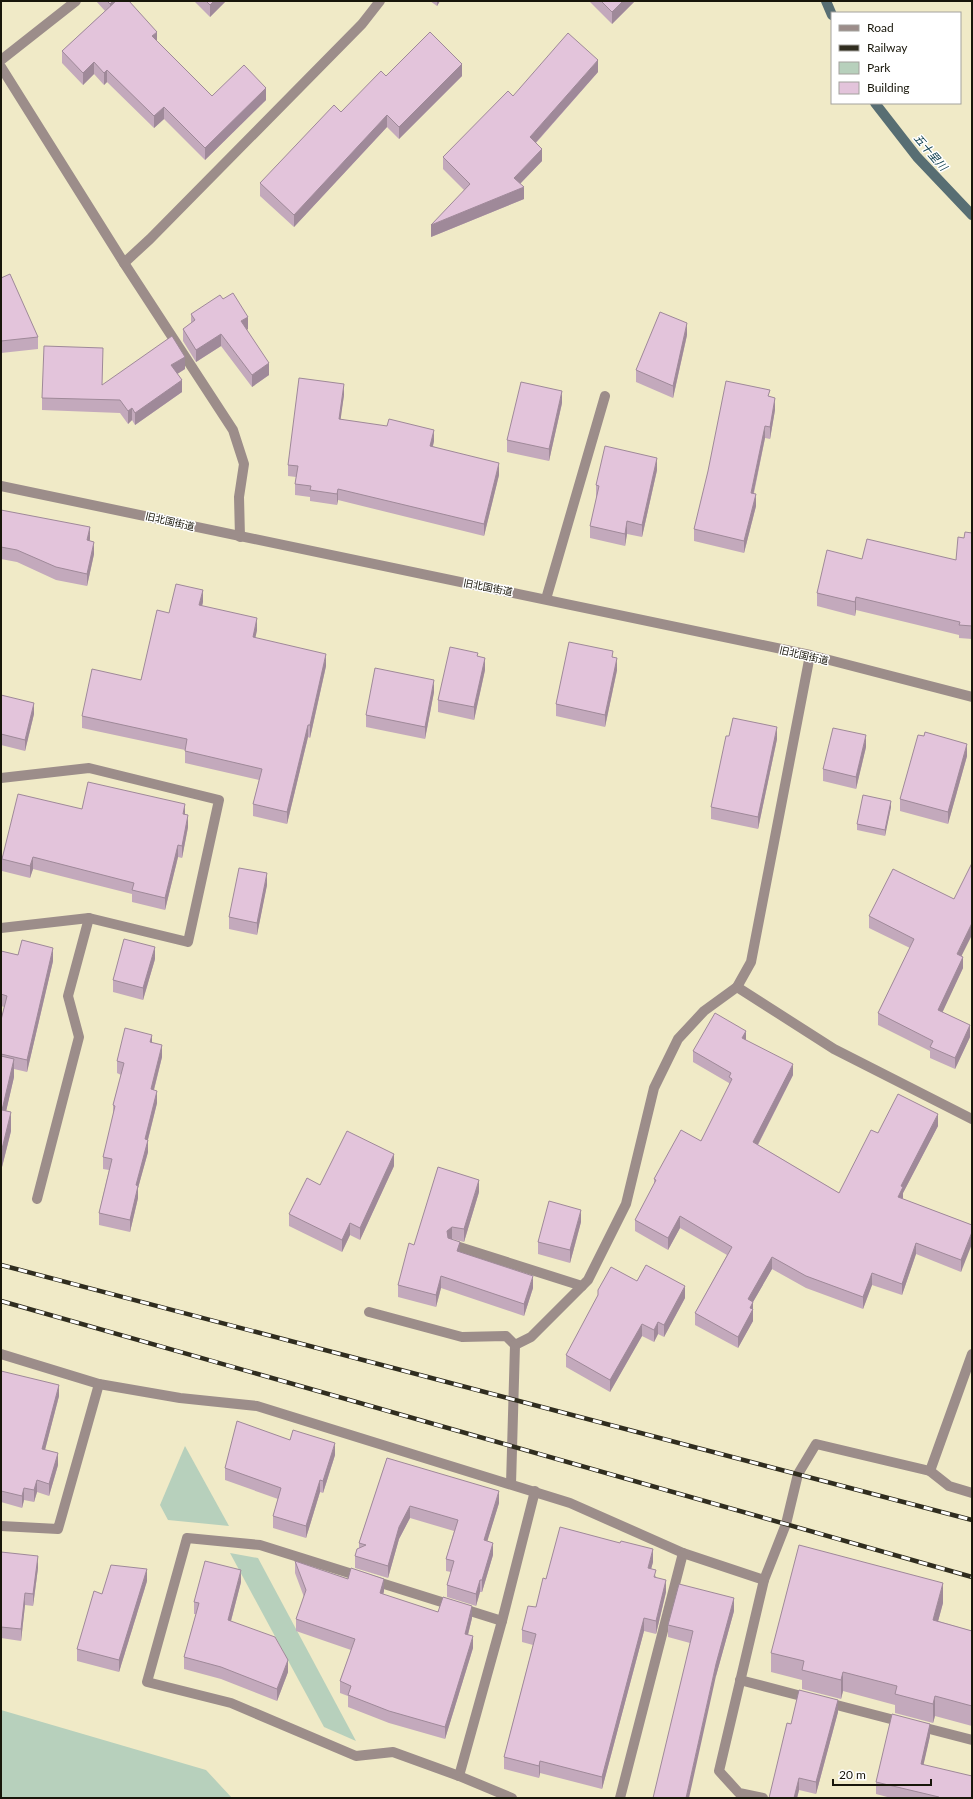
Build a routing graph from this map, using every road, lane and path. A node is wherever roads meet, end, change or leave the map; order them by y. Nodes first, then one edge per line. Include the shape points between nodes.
1 (76, 1) edge
2 (380, 1) edge
3 (1, 60) edge
4 (1, 67) edge
5 (124, 263) junction
6 (605, 396) dead end
7 (1, 486) edge
8 (240, 537) junction
9 (546, 599) junction
10 (810, 655) junction
11 (972, 697) edge
12 (1, 778) edge
13 (89, 918) junction
14 (1, 928) edge
15 (737, 987) junction
16 (972, 1119) edge
17 (37, 1199) dead end
18 (453, 1245) edge
19 (582, 1286) junction
20 (369, 1312) dead end
21 (515, 1345) junction
22 (1, 1354) edge
23 (972, 1354) edge
24 (99, 1384) junction
25 (930, 1471) junction
26 (511, 1484) junction
27 (536, 1491) junction
28 (972, 1493) edge
29 (1, 1526) edge
30 (684, 1553) junction
31 (764, 1580) junction
32 (502, 1621) junction
33 (740, 1680) junction
34 (972, 1740) edge
35 (459, 1776) junction
36 (512, 1798) edge
37 (620, 1798) edge
38 (764, 1798) edge

1 - 3 street
2 - 5 street via 362,24
4 - 5 street
5 - 8 street via 233,430 244,464 239,497
6 - 9 street
7 - 8 street, 旧北国街道
8 - 9 street, 旧北国街道
9 - 10 street, 旧北国街道
10 - 11 street, 旧北国街道
10 - 15 street via 751,962
12 - 13 street via 89,768 219,800 188,942
13 - 14 street
13 - 17 street via 68,996 79,1037
15 - 16 street via 834,1049
15 - 19 street via 704,1012 678,1039 654,1088 626,1204 588,1280
18 - 19 street
19 - 21 street via 531,1337
20 - 21 street via 462,1336 506,1336
21 - 26 street
22 - 24 street
23 - 25 street
24 - 26 street via 180,1398 257,1406
24 - 29 street via 58,1529
25 - 28 street via 949,1486
25 - 31 street via 816,1444 798,1474 786,1524
26 - 27 street
27 - 30 street via 570,1503
27 - 32 street
30 - 31 street
30 - 37 street
31 - 33 street
32 - 35 street
32 - 35 street via 260,1545 187,1538 178,1569 147,1682 231,1703 356,1756 392,1752
33 - 34 street
33 - 38 street via 719,1770 739,1793
35 - 36 street

